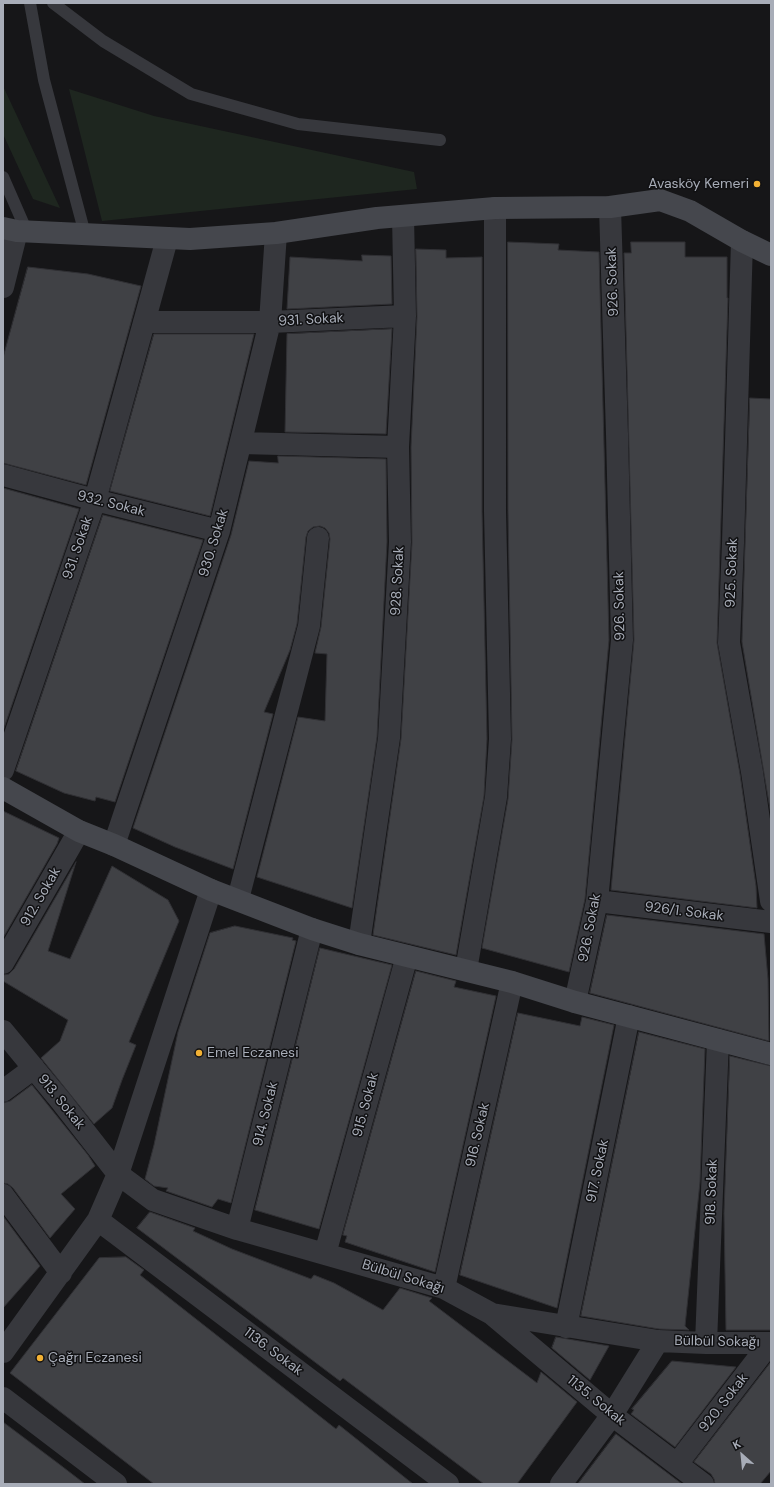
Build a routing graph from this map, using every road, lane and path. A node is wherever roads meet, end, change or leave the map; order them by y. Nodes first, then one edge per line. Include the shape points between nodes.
1 (30, 3) edge
2 (53, 3) edge
3 (440, 140) dead end
4 (3, 177) edge
5 (610, 207) junction
6 (495, 208) junction
7 (403, 216) junction
8 (16, 230) edge
9 (276, 233) junction
10 (84, 234) junction
11 (166, 239) junction
12 (742, 241) junction
13 (771, 254) edge
14 (3, 287) edge
15 (405, 316) junction
16 (144, 322) junction
17 (270, 322) junction
18 (242, 443) junction
19 (398, 447) junction
20 (3, 475) edge
21 (95, 500) junction
22 (219, 531) junction
23 (318, 538) dead end
24 (3, 770) edge
25 (3, 788) edge
26 (79, 831) junction
27 (114, 845) junction
28 (212, 890) junction
29 (238, 899) junction
30 (597, 901) junction
31 (771, 901) edge
32 (771, 922) edge
33 (312, 929) junction
34 (359, 944) junction
35 (407, 956) junction
36 (3, 963) edge
37 (466, 970) junction
38 (512, 982) junction
39 (575, 1002) junction
40 (629, 1016) junction
41 (3, 1032) edge
42 (718, 1040) junction
43 (771, 1054) edge
44 (34, 1068) junction
45 (3, 1091) edge
46 (118, 1174) junction
47 (3, 1195) edge
48 (98, 1220) junction
49 (237, 1229) junction
50 (325, 1254) junction
51 (61, 1273) junction
52 (444, 1288) junction
53 (492, 1314) junction
54 (566, 1327) junction
55 (658, 1341) junction
56 (706, 1343) junction
57 (771, 1343) edge
58 (3, 1352) edge
59 (3, 1398) edge
60 (612, 1415) junction
61 (677, 1464) junction
62 (116, 1484) edge
63 (448, 1484) edge
64 (561, 1484) edge
65 (704, 1484) edge

1 - 10 lane via 44,80
2 - 3 lane via 103,41 191,94 298,124
4 - 8 lane
5 - 6 street
5 - 12 street via 660,200 690,211
5 - 30 street, 926. Sokak via 622,640
6 - 7 street
6 - 37 street via 495,510 500,739 496,796
7 - 9 street
7 - 15 street, 928. Sokak
8 - 10 street
8 - 14 street
9 - 11 street
9 - 17 street, 930. Sokak
10 - 11 street
11 - 16 street, 931. Sokak
12 - 13 street
12 - 31 street, 925. Sokak via 729,643
15 - 17 street, 931. Sokak
15 - 19 street, 928. Sokak
16 - 17 street, 931. Sokak
16 - 21 street, 931. Sokak
17 - 18 street, 930. Sokak
18 - 19 street
18 - 22 street, 930. Sokak
19 - 34 street, 928. Sokak via 400,542 389,738
20 - 21 street, 932. Sokak
21 - 22 street, 932. Sokak
21 - 24 street, 931. Sokak
22 - 27 street, 930. Sokak
23 - 29 street via 309,626
25 - 26 street
26 - 27 street
26 - 36 street, 912. Sokak
27 - 28 street
28 - 29 street
28 - 46 street
29 - 33 street
30 - 32 street, 926/1. Sokak
30 - 39 street, 926. Sokak
33 - 34 street
33 - 49 street, 914. Sokak
34 - 35 street
35 - 37 street
35 - 50 street, 915. Sokak
37 - 38 street
38 - 39 street
38 - 52 street, 916. Sokak
39 - 40 street
40 - 42 street
40 - 54 street, 917. Sokak
41 - 44 street, 913. Sokak
42 - 43 street
42 - 56 street, 918. Sokak
44 - 45 street
44 - 46 street, 913. Sokak
46 - 48 street
46 - 49 street, Bülbül Sokağı via 153,1200
47 - 51 street
48 - 51 street
48 - 63 street, 1136. Sokak
49 - 50 street, Bülbül Sokağı
50 - 52 street, Bülbül Sokağı
51 - 58 street
52 - 53 street, Bülbül Sokağı
53 - 54 street, Bülbül Sokağı
53 - 60 street, 1135. Sokak
54 - 55 street, Bülbül Sokağı
55 - 56 street, Bülbül Sokağı
55 - 60 street
56 - 57 street, Bülbül Sokağı
57 - 61 street, 920. Sokak
59 - 62 street
60 - 61 street, 1135. Sokak
60 - 64 street
61 - 65 street, 1135. Sokak

